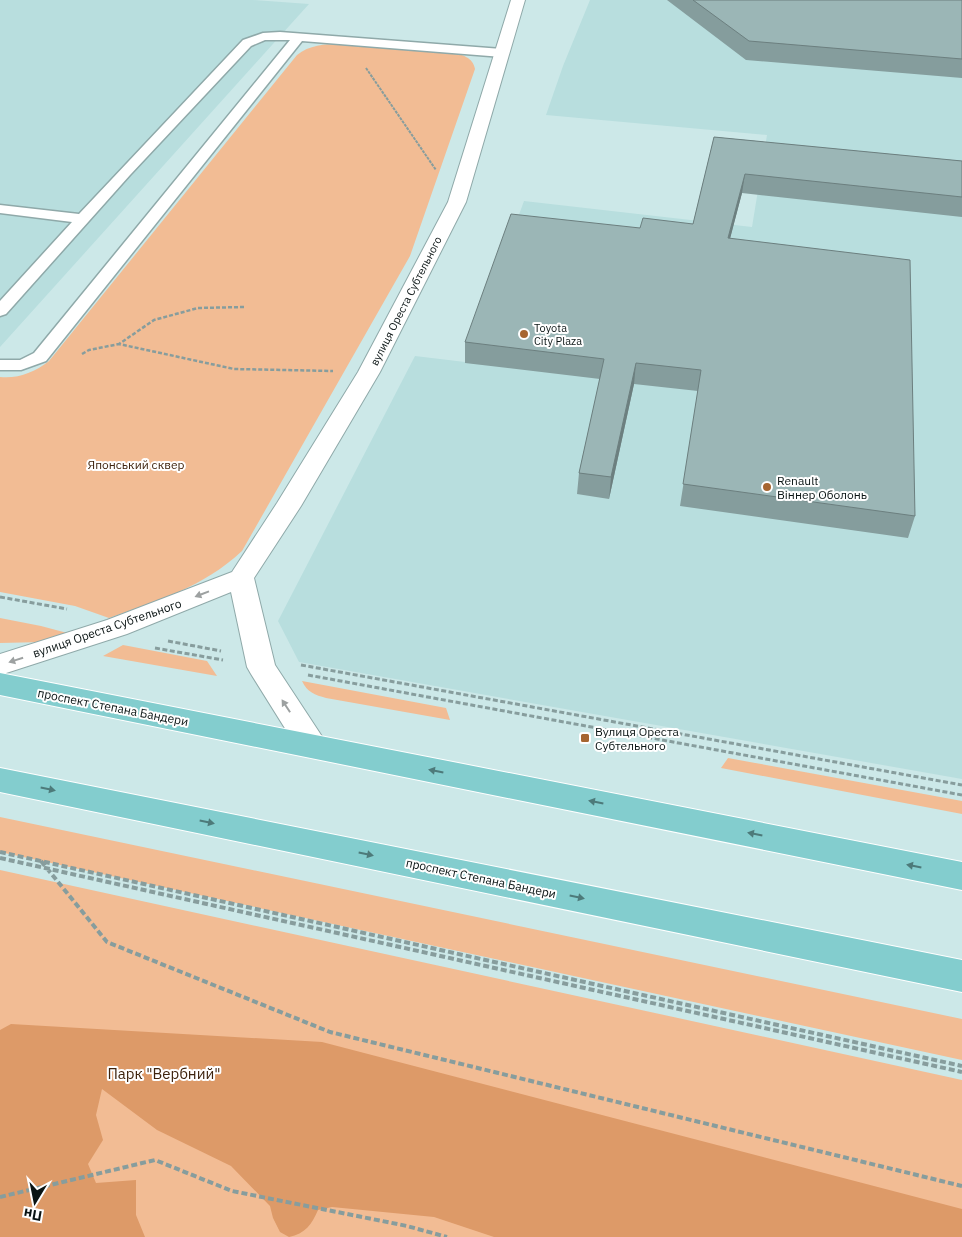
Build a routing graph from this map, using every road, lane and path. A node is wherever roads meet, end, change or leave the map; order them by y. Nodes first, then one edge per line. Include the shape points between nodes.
1 (518, 0) edge
2 (298, 38) junction
3 (347, 42) junction
4 (502, 53) junction
5 (457, 202) junction
6 (0, 209) edge
7 (83, 219) junction
8 (244, 307) dead end
9 (0, 311) edge
10 (0, 365) edge
11 (369, 372) junction
12 (241, 578) junction
13 (0, 598) edge
14 (117, 627) junction
15 (154, 647) dead end
16 (259, 662) junction
17 (0, 665) edge
18 (0, 684) edge
19 (312, 746) junction
20 (0, 780) edge
21 (962, 785) edge
22 (962, 795) edge
23 (0, 852) edge
24 (0, 858) edge
25 (41, 861) junction
26 (47, 868) junction
27 (962, 876) edge
28 (962, 976) edge
29 (962, 1066) edge
30 (962, 1072) edge
31 (962, 1186) edge
32 (0, 1196) edge
33 (447, 1237) edge

1 - 4 street, вулиця Ореста Субтельного
2 - 3 lane
2 - 7 lane via 263,37 248,43
2 - 10 lane via 40,357 31,363
3 - 4 lane
3 - 5 path
4 - 5 street, вулиця Ореста Субтельного
5 - 11 street, вулиця Ореста Субтельного
6 - 7 lane
7 - 9 lane
8 - 11 path via 198,308 154,320 119,344 234,369
11 - 12 street, вулиця Ореста Субтельного
12 -> 14 street, вулиця Ореста Субтельного
12 - 16 street
13 - 14 path via 72,610
14 - 16 path via 158,640
14 -> 17 street, вулиця Ореста Субтельного
15 - 16 path
19 -> 16 street
16 - 21 path
16 - 22 path
18 - 19 main road, проспект Степана Бандери
27 -> 19 main road, проспект Степана Бандери
20 -> 28 main road, проспект Степана Бандери
23 - 25 path
24 - 26 path
25 - 26 path
25 - 29 path
26 - 30 path
26 - 31 path via 107,942 330,1032
32 - 33 path via 155,1160 232,1191

